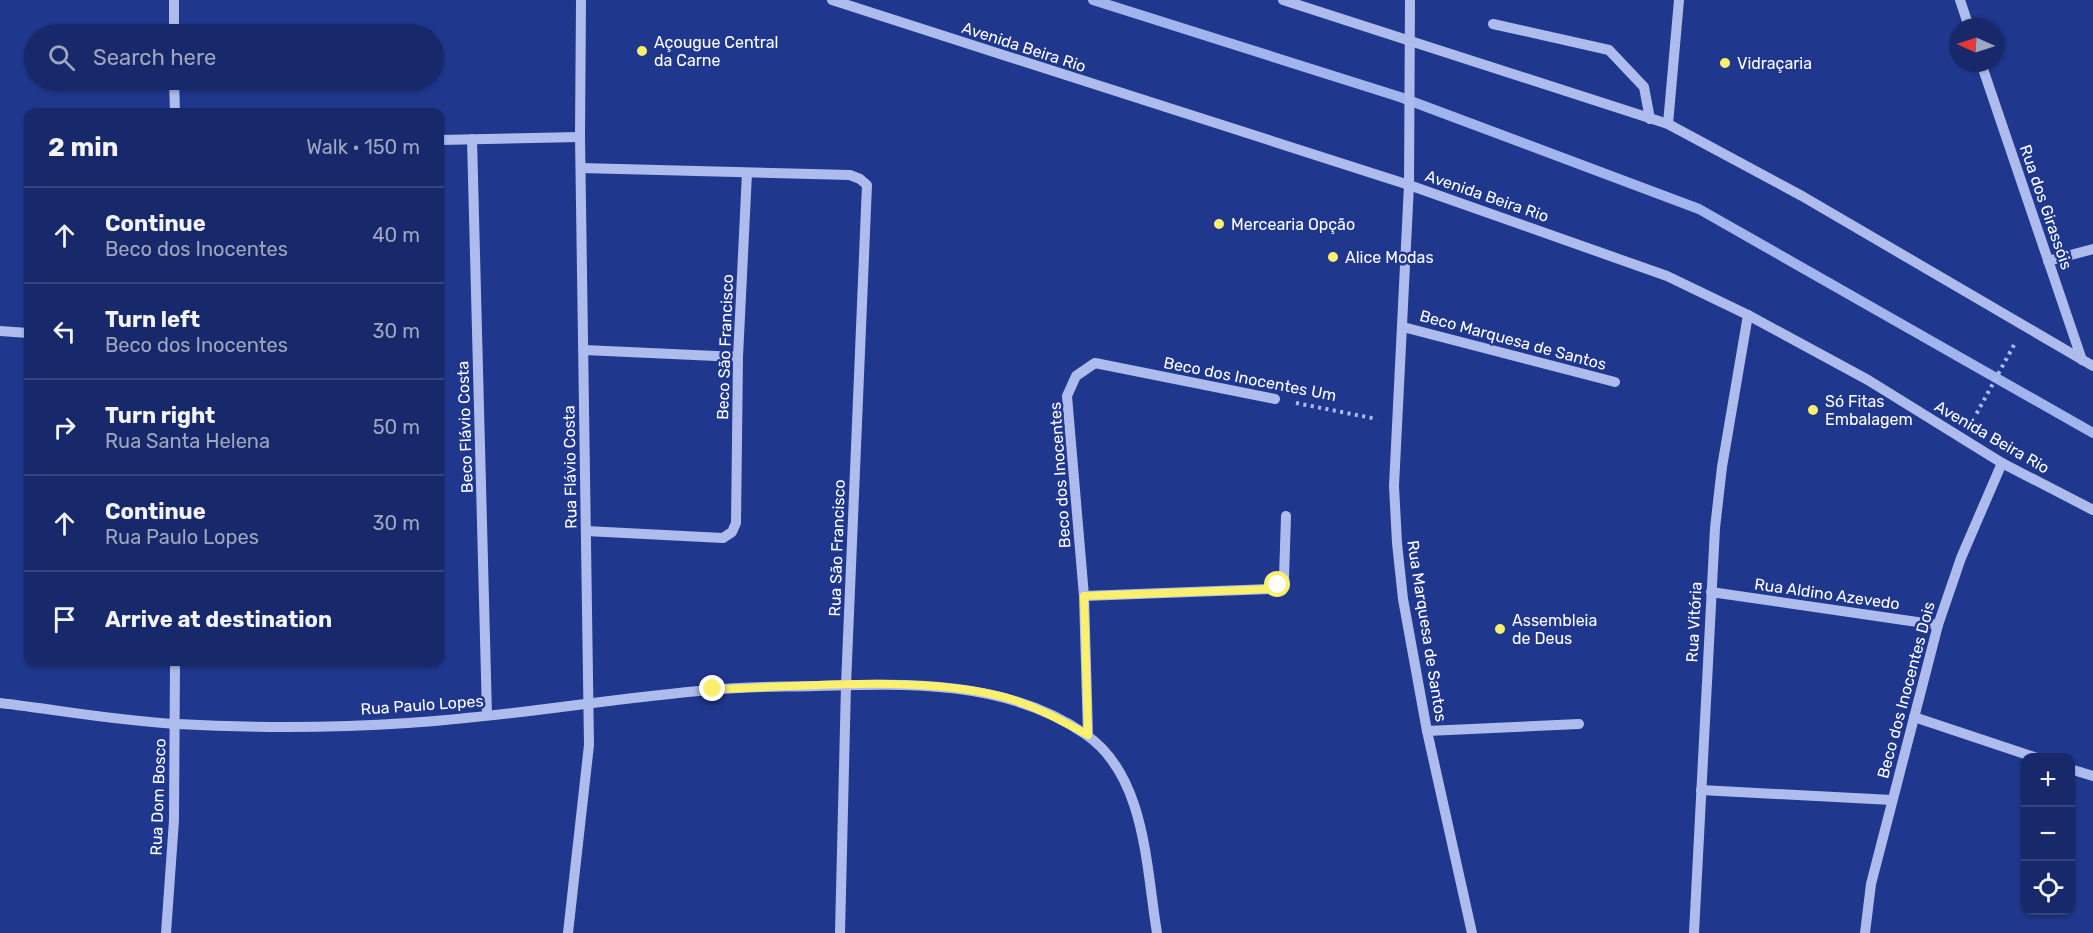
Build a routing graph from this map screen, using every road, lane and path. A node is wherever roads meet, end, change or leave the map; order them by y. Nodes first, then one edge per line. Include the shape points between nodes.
1 (174, 0) edge
2 (581, 0) edge
3 (832, 0) edge
4 (1283, 0) edge
5 (1410, 0) edge
6 (1679, 0) edge
7 (1960, 0) edge
8 (1966, 18) edge
9 (174, 24) edge
10 (1493, 24) dead end
11 (1410, 41) junction
12 (1984, 72) edge
13 (174, 90) edge
14 (174, 108) edge
15 (1650, 119) junction
16 (1668, 124) junction
17 (580, 137) junction
18 (472, 139) junction
19 (444, 140) edge
20 (581, 168) junction
21 (747, 173) junction
22 (1409, 185) junction
23 (2093, 249) edge
24 (2048, 261) junction
25 (1748, 315) junction
26 (1403, 327) junction
27 (0, 332) edge
28 (24, 333) edge
29 (584, 350) junction
30 (738, 357) junction
31 (2082, 360) junction
32 (1095, 363) joint
33 (2005, 363) dead end
34 (2093, 366) edge
35 (1615, 381) dead end
36 (1275, 399) joint
37 (1980, 408) dead end
38 (1398, 423) junction
39 (2002, 463) junction
40 (2093, 510) edge
41 (1286, 516) dead end
42 (586, 531) junction
43 (1711, 592) junction
44 (1084, 596) junction
45 (1938, 625) junction
46 (175, 666) edge
47 (846, 685) junction
48 (0, 703) edge
49 (589, 703) junction
50 (487, 715) junction
51 (1914, 717) junction
52 (175, 724) junction
53 (1580, 724) dead end
54 (1427, 730) junction
55 (1088, 735) junction
56 (2022, 753) edge
57 (2075, 771) edge
58 (2093, 776) edge
59 (1701, 790) junction
60 (1892, 800) junction
61 (166, 933) edge
62 (568, 933) edge
63 (840, 933) edge
64 (1157, 933) edge
65 (1472, 933) edge
66 (1694, 933) edge
67 (1865, 933) edge

1 - 9 street
2 - 17 street, Rua Flávio Costa
3 - 22 street, Avenida Beira Rio
4 - 11 street
5 - 11 street, Rua Marquesa de Santos
6 - 16 street
7 - 8 street
10 - 15 street via 1609,50 1644,87
11 - 15 street
11 - 22 street, Rua Marquesa de Santos
12 - 24 street, Rua dos Girassóis
13 - 14 street
15 - 16 street
16 - 31 street via 1802,196
17 - 18 street
17 - 20 street, Rua Flávio Costa
18 - 19 street
18 - 50 street, Beco Flávio Costa
20 - 21 street
20 - 29 street, Rua Flávio Costa
21 - 30 street, Beco São Francisco
21 - 47 street, Rua São Francisco via 850,175 867,185
22 - 25 street, Avenida Beira Rio via 1667,276
22 - 26 street, Rua Marquesa de Santos
23 - 24 street
24 - 31 street, Rua dos Girassóis
25 - 39 street, Avenida Beira Rio via 1868,380
25 - 43 street, Rua Vitória via 1722,467
26 - 35 street, Beco Marquesa de Santos
26 - 38 street, Rua Marquesa de Santos
27 - 28 street
29 - 30 street
29 - 42 street, Rua Flávio Costa
30 - 42 street, Beco São Francisco via 736,523 732,532 723,538
31 - 34 street
32 - 36 street, Beco dos Inocentes Um
32 - 44 street, Beco dos Inocentes via 1076,376 1067,396
33 - 37 path
36 - 38 path, Beco dos Inocentes Um
38 - 54 street, Rua Marquesa de Santos via 1394,486 1397,543
39 - 40 street, Avenida Beira Rio
39 - 45 street, Beco dos Inocentes Dois via 1961,558
41 - 44 street via 1284,578 1270,589
42 - 49 street, Rua Flávio Costa
43 - 45 street, Rua Aldino Azevedo
43 - 59 street, Rua Vitória
44 - 55 street, Beco dos Inocentes
45 - 51 street, Beco dos Inocentes Dois
46 - 52 street, Rua Dom Bosco
47 - 49 street, Rua Paulo Lopes via 713,689
47 - 55 street, Rua Paulo Lopes via 919,686 1000,696 1045,711
47 - 63 street, Rua São Francisco
48 - 52 street, Rua Paulo Lopes
49 - 50 street, Rua Paulo Lopes
49 - 62 street, Rua Flávio Costa via 585,789
50 - 52 street, Rua Paulo Lopes via 342,726
51 - 56 street
51 - 60 street, Beco dos Inocentes Dois
52 - 61 street, Rua Dom Bosco via 174,820
53 - 54 street
54 - 65 street, Rua Marquesa de Santos
55 - 64 street, Rua Paulo Lopes via 1115,765 1129,791
57 - 58 street
59 - 60 street
59 - 66 street, Rua Vitória
60 - 67 street, Beco dos Inocentes Dois via 1871,884

